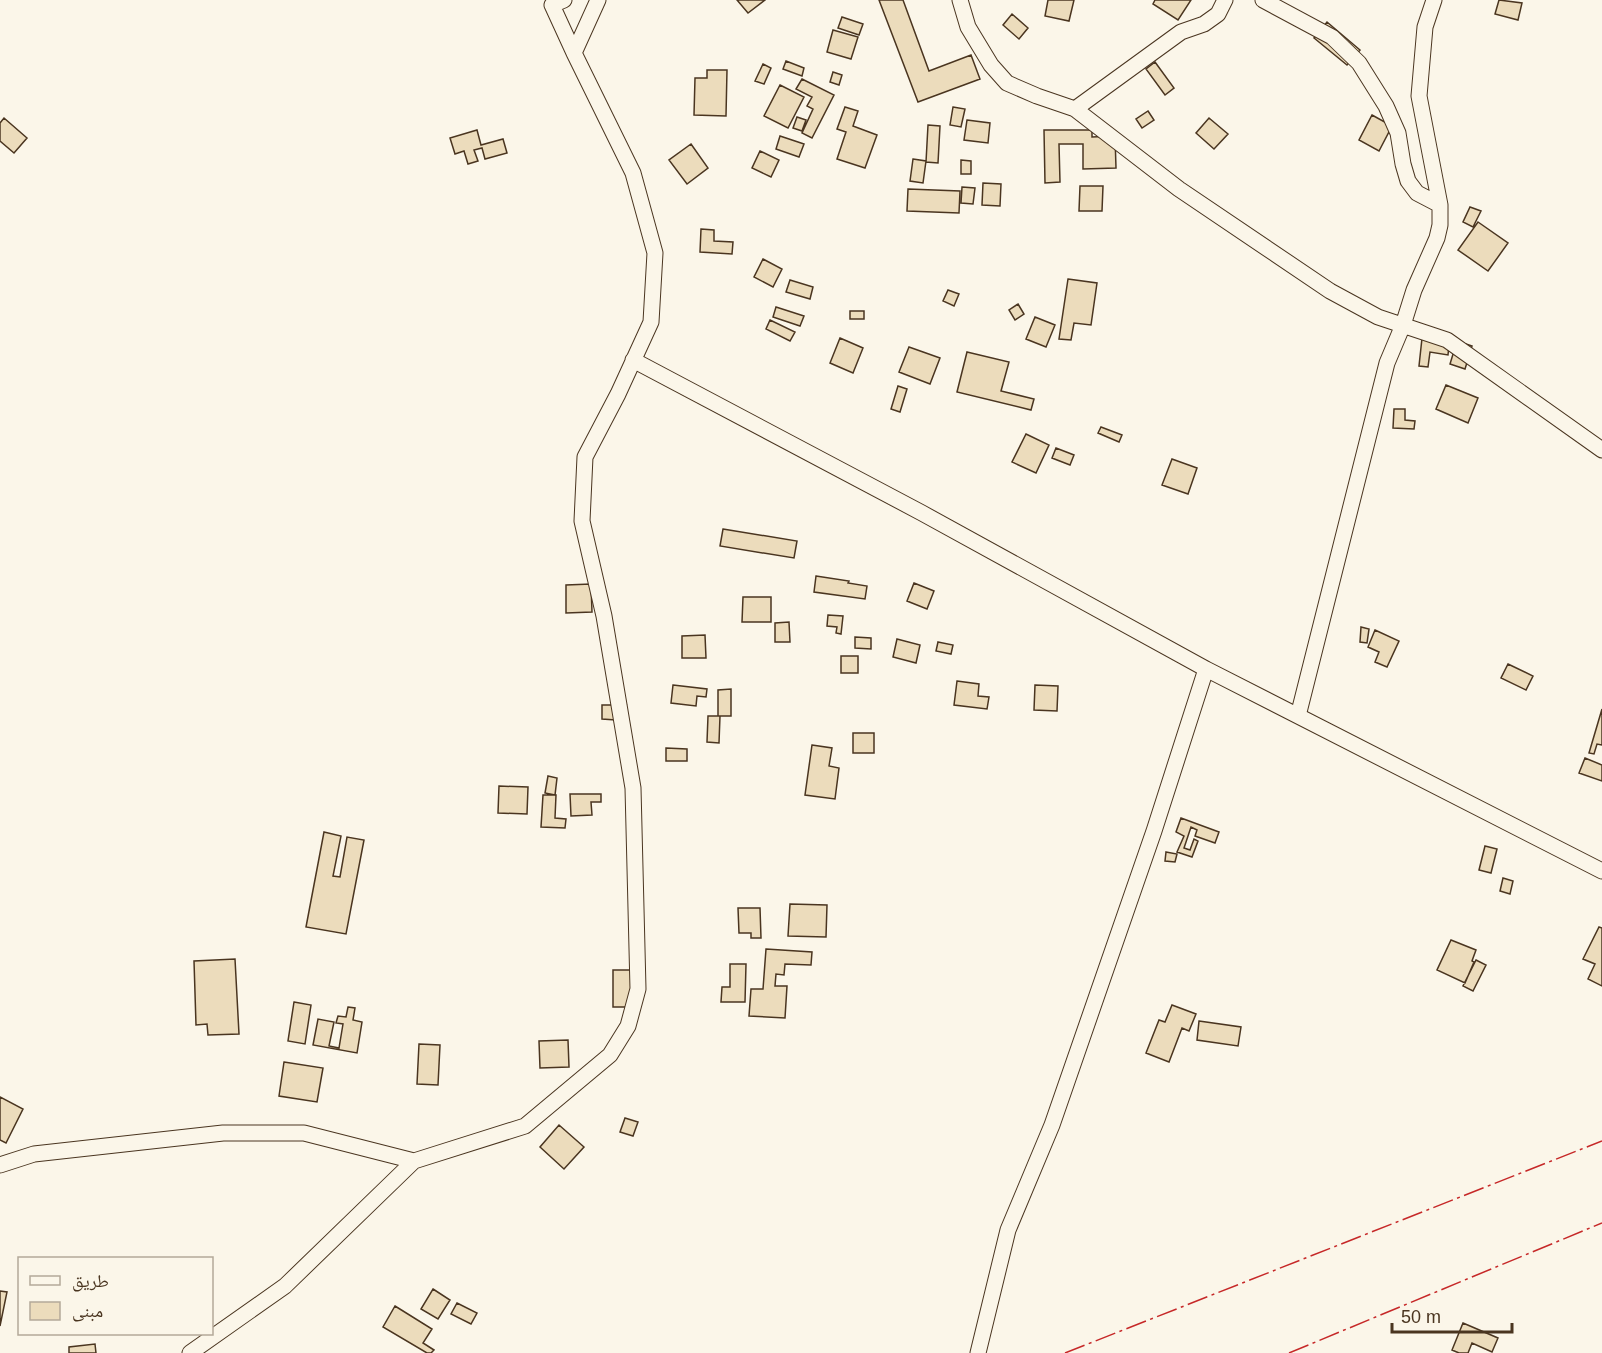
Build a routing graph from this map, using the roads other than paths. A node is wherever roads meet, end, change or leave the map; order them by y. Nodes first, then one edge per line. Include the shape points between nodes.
1 (598, 0) edge
2 (960, 0) edge
3 (1225, 0) edge
4 (1263, 0) edge
5 (1434, 0) edge
6 (554, 2) edge
7 (574, 52) junction
8 (1075, 109) junction
9 (1440, 205) junction
10 (1403, 326) junction
11 (633, 360) junction
12 (1602, 450) edge
13 (1206, 669) junction
14 (1298, 716) junction
15 (1602, 871) edge
16 (414, 1161) junction
17 (0, 1165) edge
18 (190, 1353) edge
19 (978, 1353) edge

1 - 7 street
2 - 8 street via 968,27 1007,83
3 - 8 street via 1218,14 1204,24 1180,32
4 - 9 street via 1332,37 1359,63 1398,133 1408,181 1418,193
5 - 9 street via 1425,27 1419,96
6 - 7 street
7 - 11 street via 633,173 655,253 651,322
8 - 10 street via 1179,189 1330,291
9 - 10 street via 1437,238
10 - 12 street via 1447,340
10 - 14 street via 1387,363
11 - 13 street
11 - 16 street via 585,457 582,520 604,615 633,788 638,989 628,1026 610,1055 525,1126
13 - 14 street
13 - 19 street via 1052,1125 1008,1230
14 - 15 street
16 - 17 street via 304,1133 223,1133 34,1154
16 - 18 street via 285,1286

